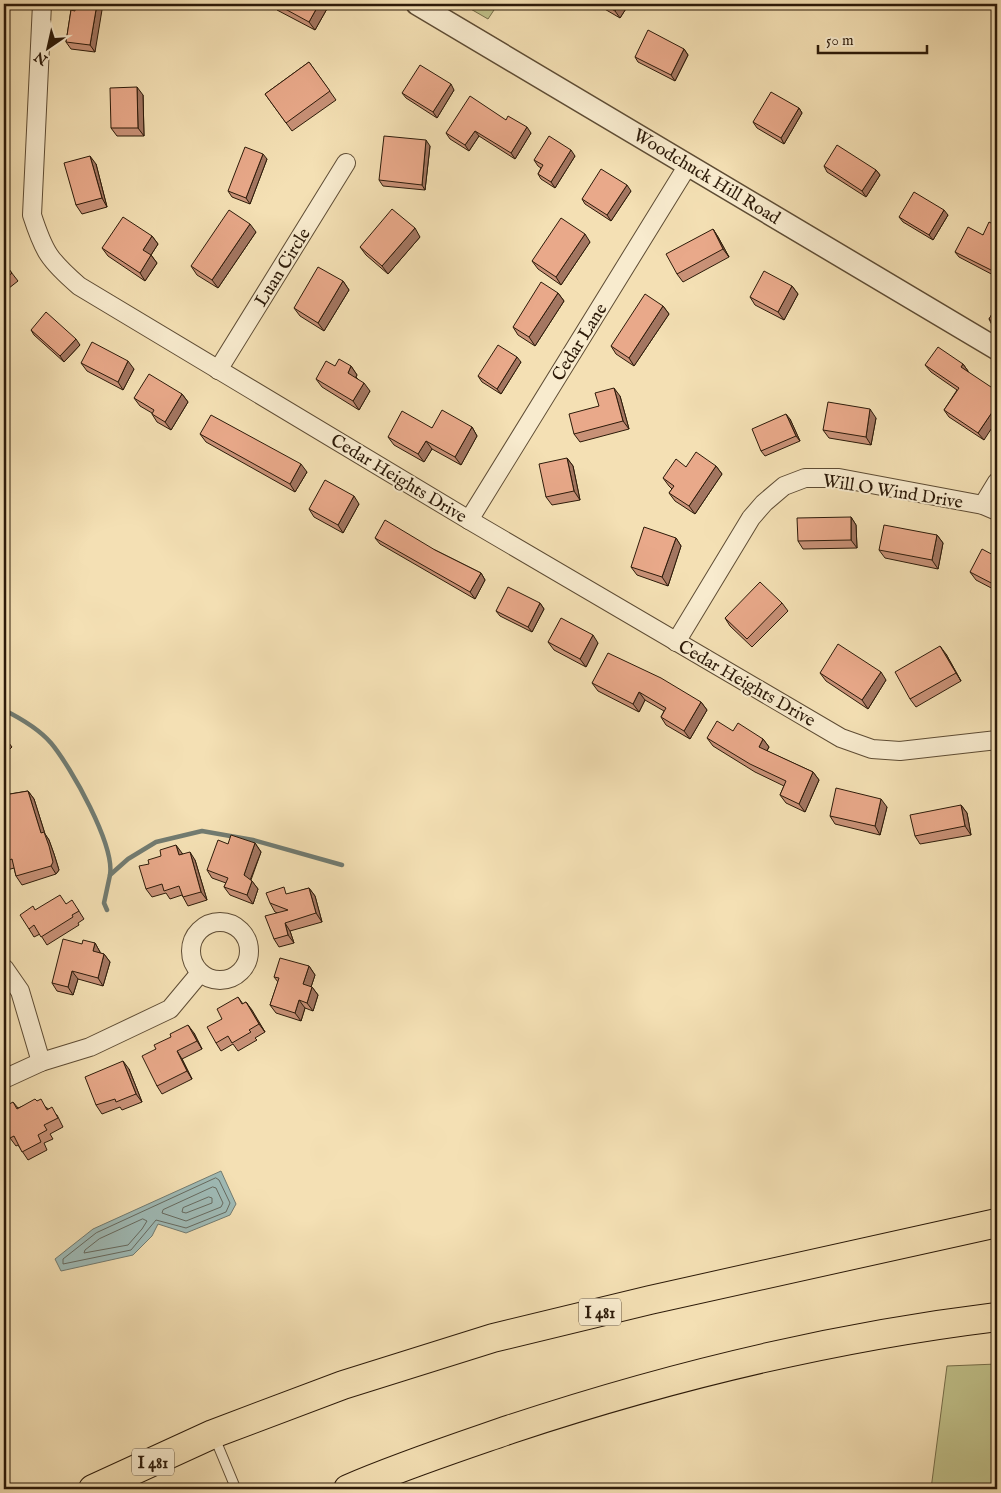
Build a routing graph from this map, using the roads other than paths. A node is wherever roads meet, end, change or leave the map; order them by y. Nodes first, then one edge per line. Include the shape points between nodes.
1 (42, 4) edge
2 (417, 4) edge
3 (346, 163) dead end
4 (688, 165) junction
5 (997, 349) edge
6 (218, 370) junction
7 (997, 482) edge
8 (990, 508) edge
9 (469, 520) junction
10 (676, 642) junction
11 (997, 740) edge
12 (4, 968) edge
13 (200, 973) dead end
14 (41, 1062) junction
15 (4, 1079) edge
16 (997, 1223) edge
17 (997, 1317) edge
18 (213, 1434) junction
19 (93, 1489) edge
20 (236, 1489) edge
21 (348, 1489) edge

1 - 6 street, Cedar Heights Drive via 31,198 32,215 41,244 54,265 79,286
2 - 4 street, Woodchuck Hill Road
3 - 6 street, Luan Circle
4 - 5 street, Woodchuck Hill Road
4 - 9 street, Cedar Lane
6 - 9 street, Cedar Heights Drive
7 - 8 street, Will O Wind Drive
8 - 10 street, Will O Wind Drive via 839,478 805,478 784,486 751,518
9 - 10 street, Cedar Heights Drive
10 - 11 street, Cedar Heights Drive via 841,738 872,749 900,751
12 - 14 street via 20,991
13 - 14 street via 170,1009 90,1047
14 - 15 street
16 - 18 highway, I 481 via 493,1338 342,1384
17 - 21 highway via 783,1354 631,1392 422,1459
18 - 19 highway, I 481
18 - 20 lane

